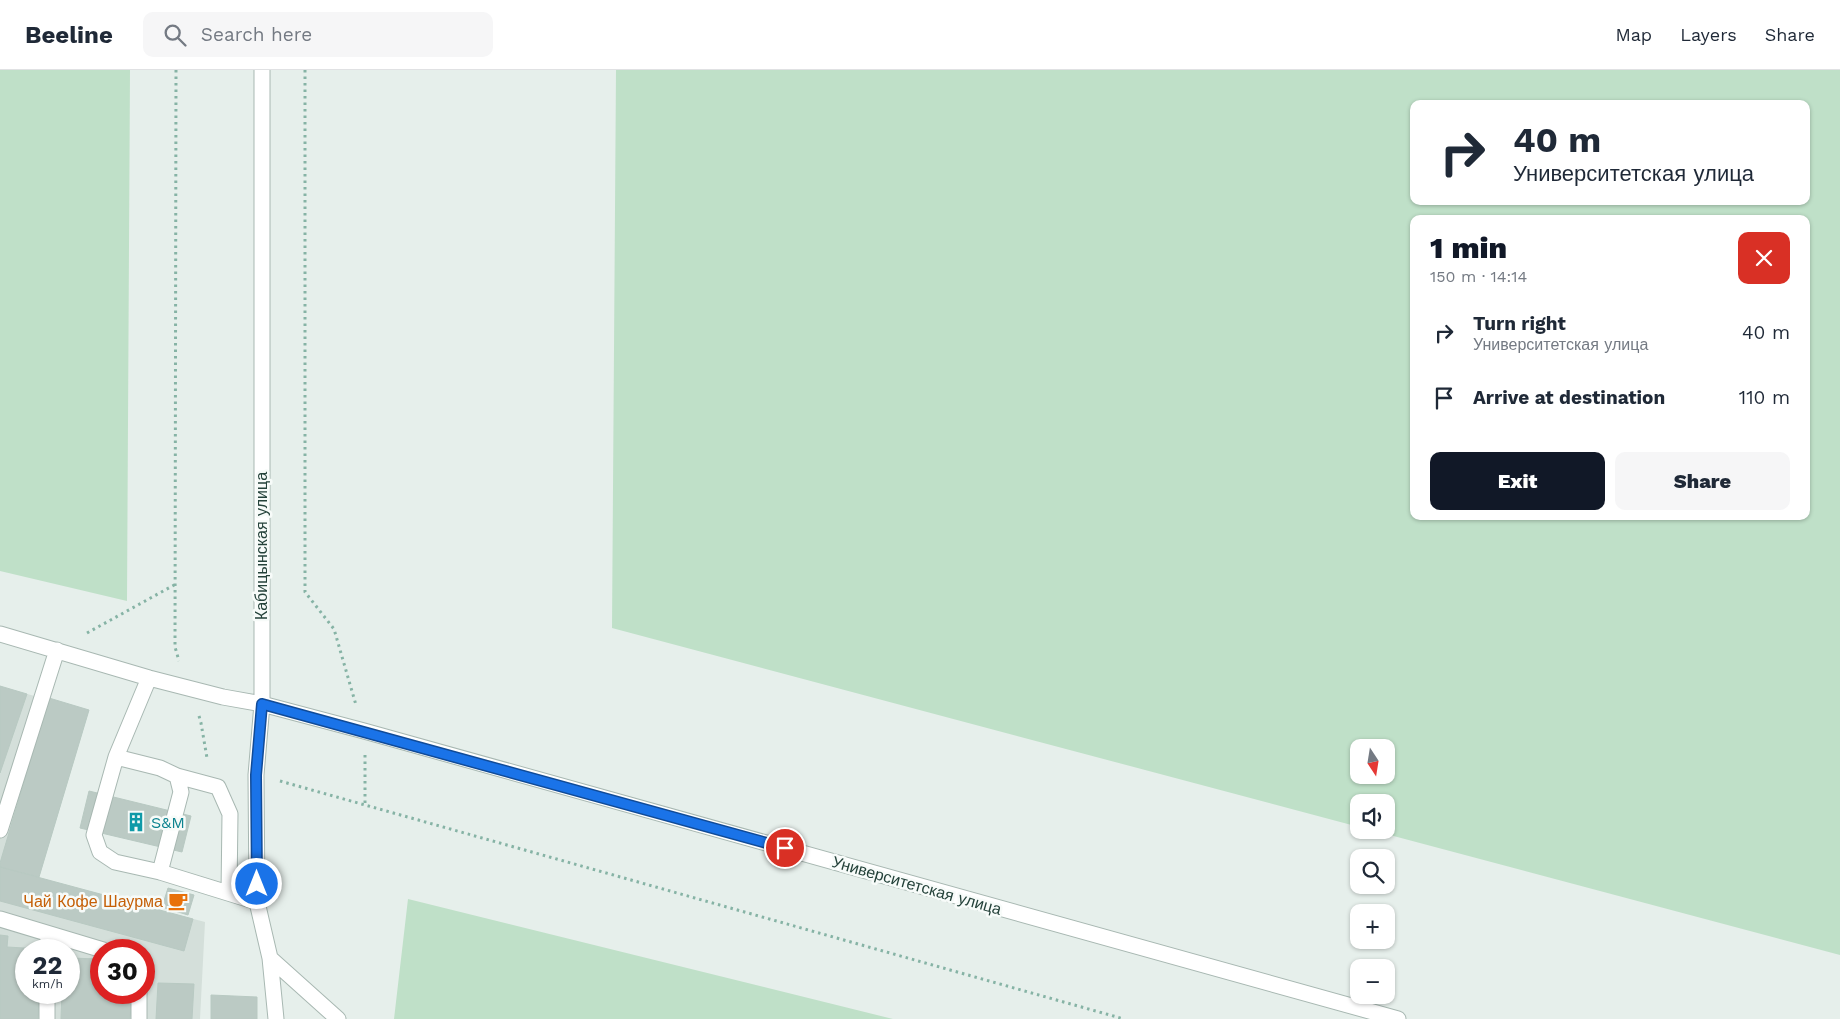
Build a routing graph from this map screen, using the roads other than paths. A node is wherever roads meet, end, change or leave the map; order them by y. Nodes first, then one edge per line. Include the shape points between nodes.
1 (262, 70) edge
2 (0, 634) edge
3 (57, 650) junction
4 (149, 678) junction
5 (262, 704) junction
6 (116, 757) junction
7 (177, 776) junction
8 (0, 830) edge
9 (160, 872) junction
10 (228, 893) junction
11 (257, 902) junction
12 (0, 919) edge
13 (48, 934) junction
14 (48, 939) edge
15 (90, 946) edge
16 (270, 958) junction
17 (47, 1004) edge
18 (139, 1004) edge
19 (47, 1019) edge
20 (139, 1019) edge
21 (276, 1019) edge
22 (338, 1019) edge
23 (1398, 1019) edge

1 - 5 street, Кабицынская улица
2 - 3 street, Университетская улица
3 - 4 street, Университетская улица
3 - 8 street
4 - 5 street, Университетская улица
4 - 6 street
5 - 11 street, Кабицынская улица via 256,775
5 - 23 street, Университетская улица
6 - 7 street via 160,768
6 - 9 street via 94,835 100,852 115,862
7 - 9 street via 181,792
7 - 10 street via 218,787 230,814
9 - 10 street
10 - 11 street
11 - 16 street, Кабицынская улица
12 - 13 street
13 - 14 street
13 - 15 street
16 - 21 street, Кабицынская улица
16 - 22 street
17 - 19 street
18 - 20 street

